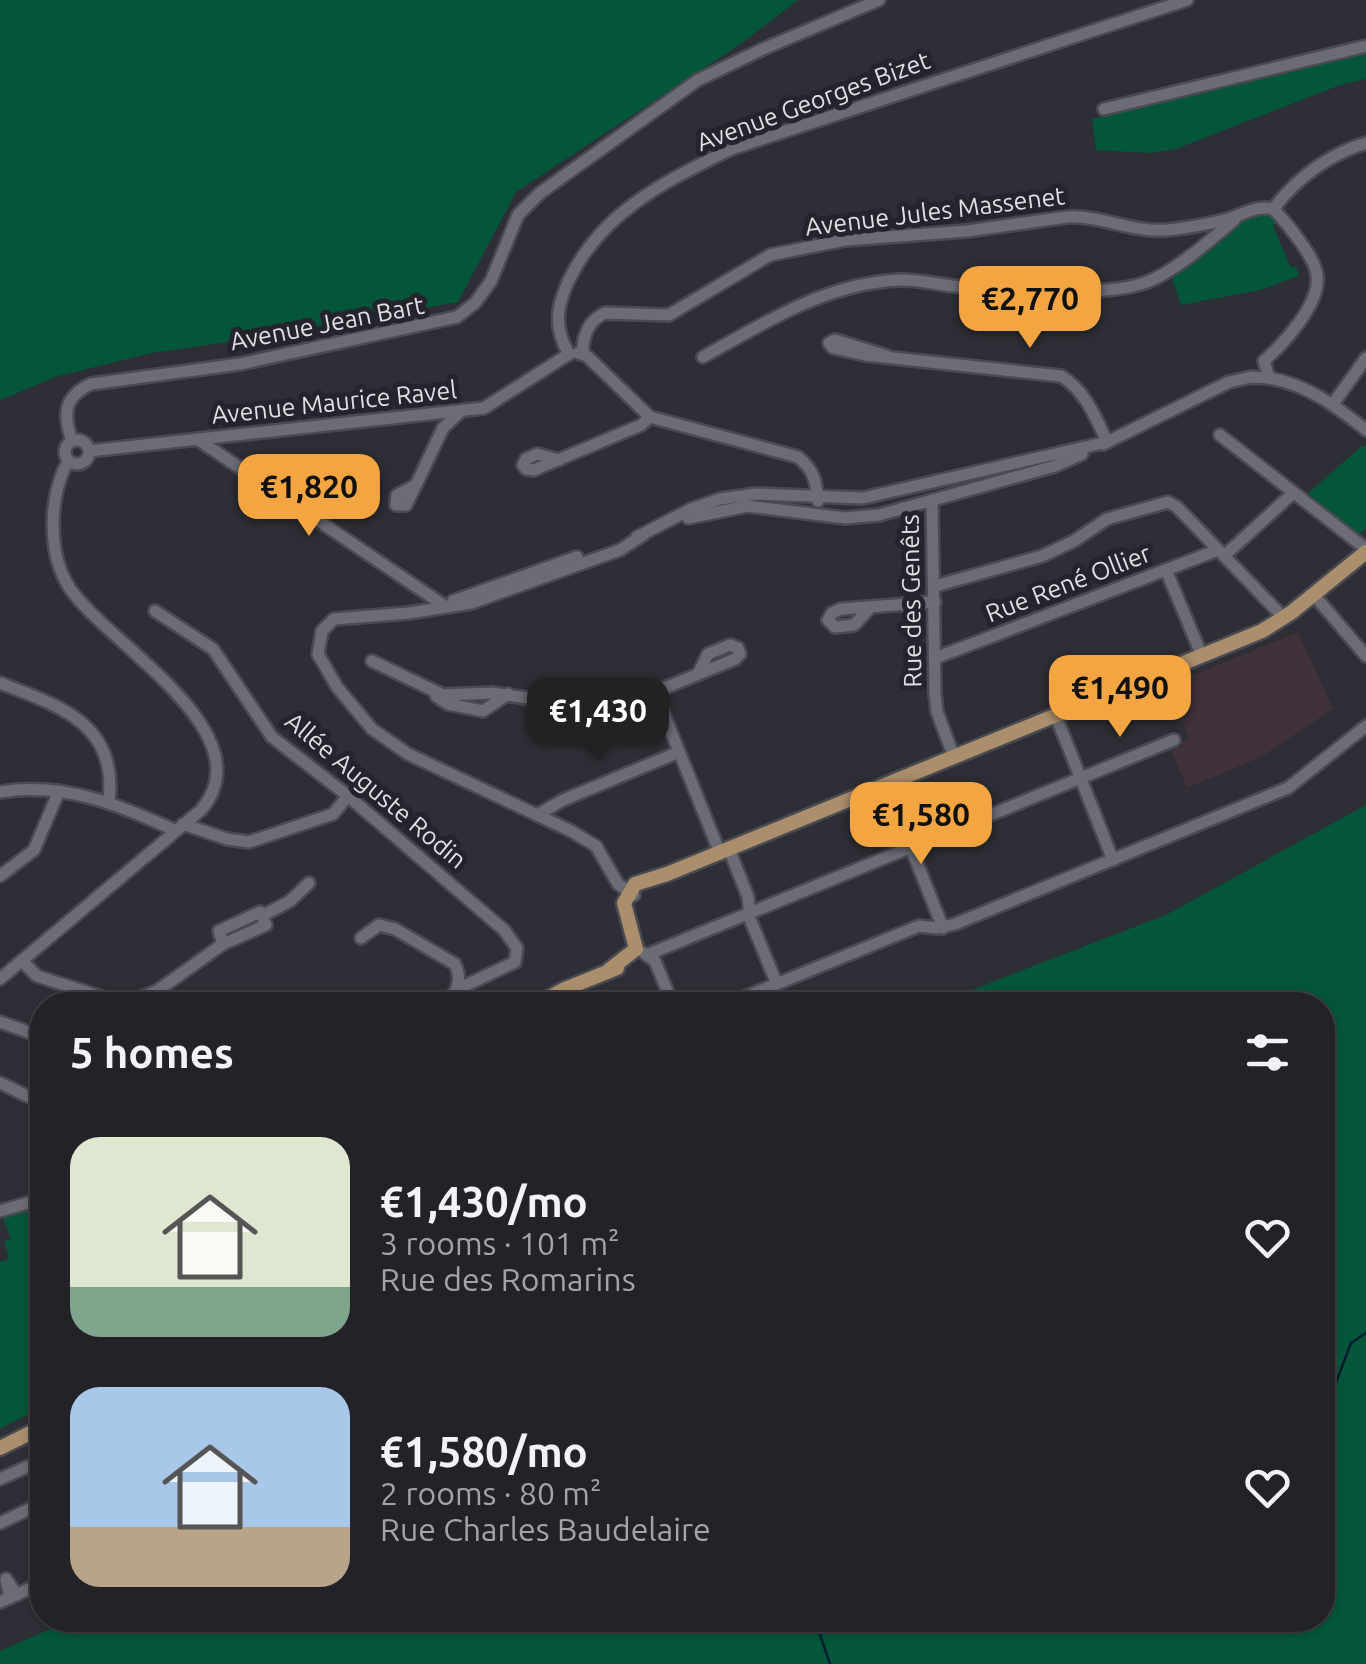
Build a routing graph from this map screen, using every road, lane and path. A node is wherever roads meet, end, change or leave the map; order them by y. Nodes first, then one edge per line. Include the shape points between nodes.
1 (879, 0) edge
2 (1186, 0) edge
3 (1366, 46) edge
4 (1104, 109) dead end
5 (1366, 143) edge
6 (1273, 209) junction
7 (1241, 214) junction
8 (576, 354) junction
9 (888, 356) dead end
10 (703, 357) dead end
11 (1366, 358) edge
12 (1269, 378) junction
13 (1334, 404) junction
14 (461, 411) junction
15 (432, 414) junction
16 (650, 417) junction
17 (443, 428) junction
18 (1366, 430) edge
19 (1220, 435) dead end
20 (197, 439) junction
21 (72, 441) junction
22 (1107, 442) junction
23 (90, 451) junction
24 (559, 460) dead end
25 (68, 461) junction
26 (1054, 461) junction
27 (416, 485) dead end
28 (1292, 494) junction
29 (817, 498) junction
30 (863, 498) junction
31 (932, 500) junction
32 (818, 513) junction
33 (841, 518) junction
34 (664, 525) junction
35 (1366, 551) edge
36 (1221, 553) junction
37 (1172, 568) junction
38 (935, 586) junction
39 (1314, 596) junction
40 (935, 602) junction
41 (445, 606) junction
42 (871, 607) dead end
43 (155, 612) dead end
44 (1284, 618) junction
45 (1202, 656) junction
46 (1366, 656) edge
47 (935, 658) junction
48 (372, 660) dead end
49 (698, 674) dead end
50 (0, 683) edge
51 (655, 692) junction
52 (1056, 716) junction
53 (1361, 729) edge
54 (1174, 740) dead end
55 (679, 752) junction
56 (954, 757) junction
57 (1080, 778) junction
58 (886, 785) junction
59 (59, 790) junction
60 (1, 791) edge
61 (348, 796) junction
62 (108, 801) junction
63 (536, 815) junction
64 (178, 827) junction
65 (912, 848) junction
66 (724, 851) junction
67 (1113, 860) junction
68 (0, 876) edge
69 (309, 883) dead end
70 (631, 893) junction
71 (745, 910) junction
72 (942, 923) junction
73 (360, 938) dead end
74 (642, 952) junction
75 (22, 961) junction
76 (0, 979) edge
77 (776, 984) junction
78 (458, 988) junction
79 (86, 992) edge
80 (154, 992) edge
81 (455, 992) edge
82 (563, 992) edge
83 (668, 992) edge
84 (757, 992) edge
85 (0, 1022) edge
86 (30, 1033) edge
87 (0, 1083) edge
88 (30, 1097) edge
89 (30, 1202) edge
90 (0, 1211) edge
91 (30, 1433) edge
92 (0, 1448) edge
93 (30, 1466) edge
94 (0, 1479) edge
95 (30, 1508) edge
96 (0, 1522) edge
97 (0, 1564) edge
98 (9, 1598) edge

1 - 21 street, Avenue Jean Bart via 698,80 540,193 518,215 491,282 458,318 240,364 90,384 66,408
2 - 8 street, Avenue Georges Bizet via 731,149 668,180 582,252 560,298 557,330
3 - 4 street
5 - 6 street via 1322,162
6 - 7 street, Avenue Jules Massenet
6 - 12 street via 1318,278 1299,323 1264,362
7 - 8 street, Avenue Jules Massenet via 1156,230 1067,218 845,240 770,255 669,315 598,316
7 - 10 street via 1140,285 1006,290 877,282 788,308
8 - 14 street, Avenue Maurice Ravel via 484,408
8 - 16 street
9 - 22 street via 1062,376
11 - 13 street
12 - 13 street
12 - 22 street via 1229,382
13 - 18 street
14 - 15 street, Avenue Maurice Ravel
14 - 17 street
15 - 17 street
15 - 20 street, Avenue Maurice Ravel
16 - 24 street
16 - 29 street via 798,457 810,467
17 - 27 street
19 - 28 street
20 - 23 street, Avenue Maurice Ravel
20 - 41 street
21 - 23 street via 83,441
21 - 25 street via 65,449
22 - 26 street
23 - 25 street via 84,462
25 - 64 street via 54,530 64,579 92,615 178,694 214,752 214,790
26 - 30 street
26 - 31 street
28 - 35 street
28 - 36 street
29 - 30 street
29 - 32 street
29 - 34 street via 738,496 705,503
30 - 33 street
31 - 33 street via 880,516
31 - 38 street, Rue des Genêts
32 - 33 street
32 - 34 street via 730,507
34 - 41 street
35 - 39 main road
36 - 37 street, Rue René Ollier
36 - 38 street via 1164,502 1107,518 1042,556
36 - 44 street
37 - 45 street
37 - 47 street, Rue René Ollier
38 - 40 street, Rue des Genêts
39 - 44 main road
39 - 46 street
40 - 42 street
40 - 47 street, Rue des Genêts
41 - 63 street via 334,619 322,632 318,654 386,742
43 - 61 street, Allée Auguste Rodin via 213,649 272,737
44 - 45 main road
45 - 52 main road
47 - 56 street, Rue des Genêts via 937,712
48 - 51 street via 443,695 508,694 603,709
49 - 51 street
50 - 62 street via 65,710 93,734 110,768
51 - 55 street
52 - 56 main road
52 - 57 street
53 - 67 street via 1288,788
54 - 57 street
55 - 63 street
55 - 66 street
56 - 58 main road
57 - 65 street
57 - 67 street
58 - 65 street
58 - 66 main road
59 - 60 street
59 - 62 street
59 - 68 street via 34,850
61 - 64 street via 333,814 250,842
61 - 78 street, Allée Auguste Rodin via 513,939 515,962
62 - 64 street
63 - 70 street via 596,846 618,884
64 - 75 street
65 - 71 street via 760,910
65 - 72 street
66 - 70 main road via 635,884
66 - 71 street via 748,897
67 - 72 street
69 - 80 street via 262,916 266,925 222,944
70 - 74 main road via 625,909
71 - 74 street
71 - 77 street
72 - 77 street via 919,926
73 - 78 street via 379,925 395,929 455,964
74 - 82 main road via 631,964
74 - 83 street via 655,961
75 - 76 street
75 - 79 street via 37,976
77 - 84 street
78 - 81 street
85 - 86 street
87 - 88 street
89 - 90 street
91 - 92 main road
93 - 94 street
95 - 96 street
97 - 98 street

